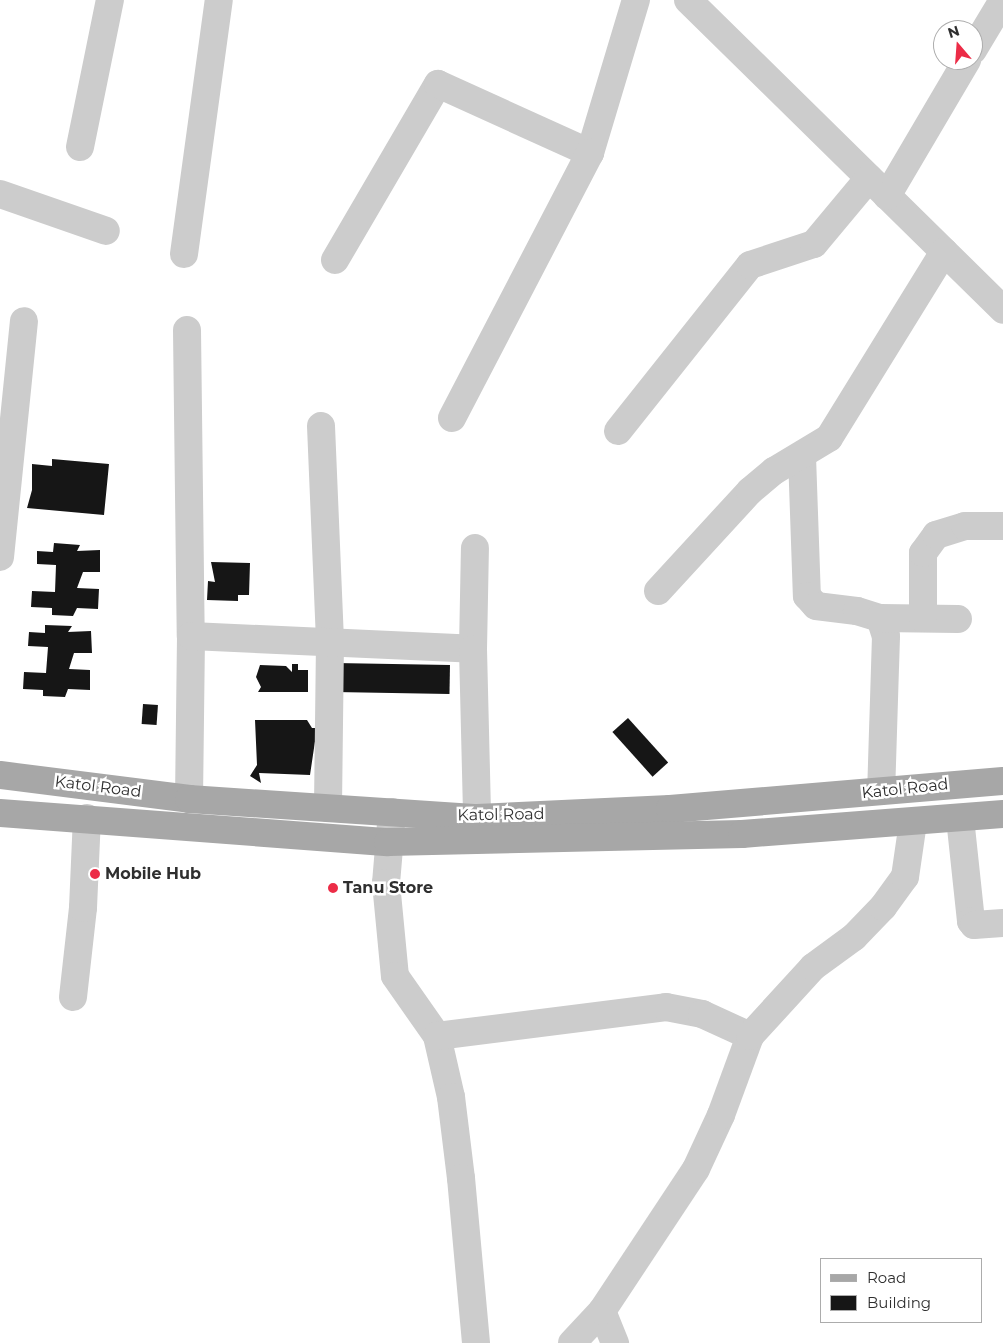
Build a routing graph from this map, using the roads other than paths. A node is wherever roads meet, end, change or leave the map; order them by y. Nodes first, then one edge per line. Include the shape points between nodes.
1 (110, 0) edge
2 (219, 0) edge
3 (636, 0) edge
4 (688, 0) edge
5 (1003, 0) edge
6 (983, 33) edge
7 (960, 70) edge
8 (80, 147) dead end
9 (590, 153) junction
10 (878, 187) junction
11 (0, 194) edge
12 (106, 230) dead end
13 (944, 252) junction
14 (184, 254) dead end
15 (335, 260) dead end
16 (1003, 310) edge
17 (24, 321) dead end
18 (187, 330) dead end
19 (452, 418) dead end
20 (322, 426) dead end
21 (618, 431) dead end
22 (802, 456) junction
23 (1003, 526) edge
24 (475, 548) dead end
25 (0, 558) edge
26 (658, 591) dead end
27 (880, 618) junction
28 (923, 618) junction
29 (958, 619) dead end
30 (191, 636) junction
31 (330, 642) junction
32 (473, 649) junction
33 (0, 775) edge
34 (1003, 781) edge
35 (909, 788) junction
36 (881, 790) junction
37 (189, 798) junction
38 (328, 808) junction
39 (392, 812) junction
40 (0, 813) edge
41 (1003, 814) edge
42 (87, 818) junction
43 (477, 818) junction
44 (960, 818) junction
45 (913, 822) junction
46 (388, 842) junction
47 (1003, 923) edge
48 (72, 997) dead end
49 (437, 1036) junction
50 (750, 1036) junction
51 (602, 1311) junction
52 (476, 1343) edge
53 (572, 1343) edge
54 (615, 1343) edge

1 - 8 street
2 - 14 street
3 - 9 street
4 - 10 street
5 - 6 street
7 - 10 street
9 - 15 street via 438,84
9 - 19 street
10 - 13 street
10 - 21 street via 814,244 750,265
11 - 12 street
13 - 16 street
13 - 22 street via 829,438
17 - 25 street
18 - 30 street
20 - 31 street
22 - 26 street via 774,471 750,491
22 - 27 street via 807,596 816,606 857,611
23 - 28 street via 965,526 936,536 923,553
24 - 32 street
27 - 28 street
27 - 36 street via 886,636
28 - 29 street
30 - 31 street
30 - 37 street
31 - 32 street
31 - 38 street
32 - 43 street
33 - 37 main road, Katol Road
34 - 35 main road, Katol Road
35 - 36 main road, Katol Road
35 - 45 main road
36 - 43 main road, Katol Road via 670,809
37 - 38 main road, Katol Road
38 - 39 main road, Katol Road
39 - 43 main road, Katol Road
39 - 46 street
40 - 42 main road, Katol Road
41 - 44 main road, Katol Road
42 - 46 main road, Katol Road
42 - 48 street via 83,908
44 - 45 main road, Katol Road
44 - 47 street via 971,921 974,925
45 - 46 main road, Katol Road via 742,834
45 - 50 street via 905,877 883,906 854,937 813,967
46 - 49 street via 386,883 395,976
49 - 50 street via 666,1006 702,1014
49 - 52 street via 451,1097
50 - 51 street via 721,1115 696,1169
51 - 53 street
51 - 54 street

